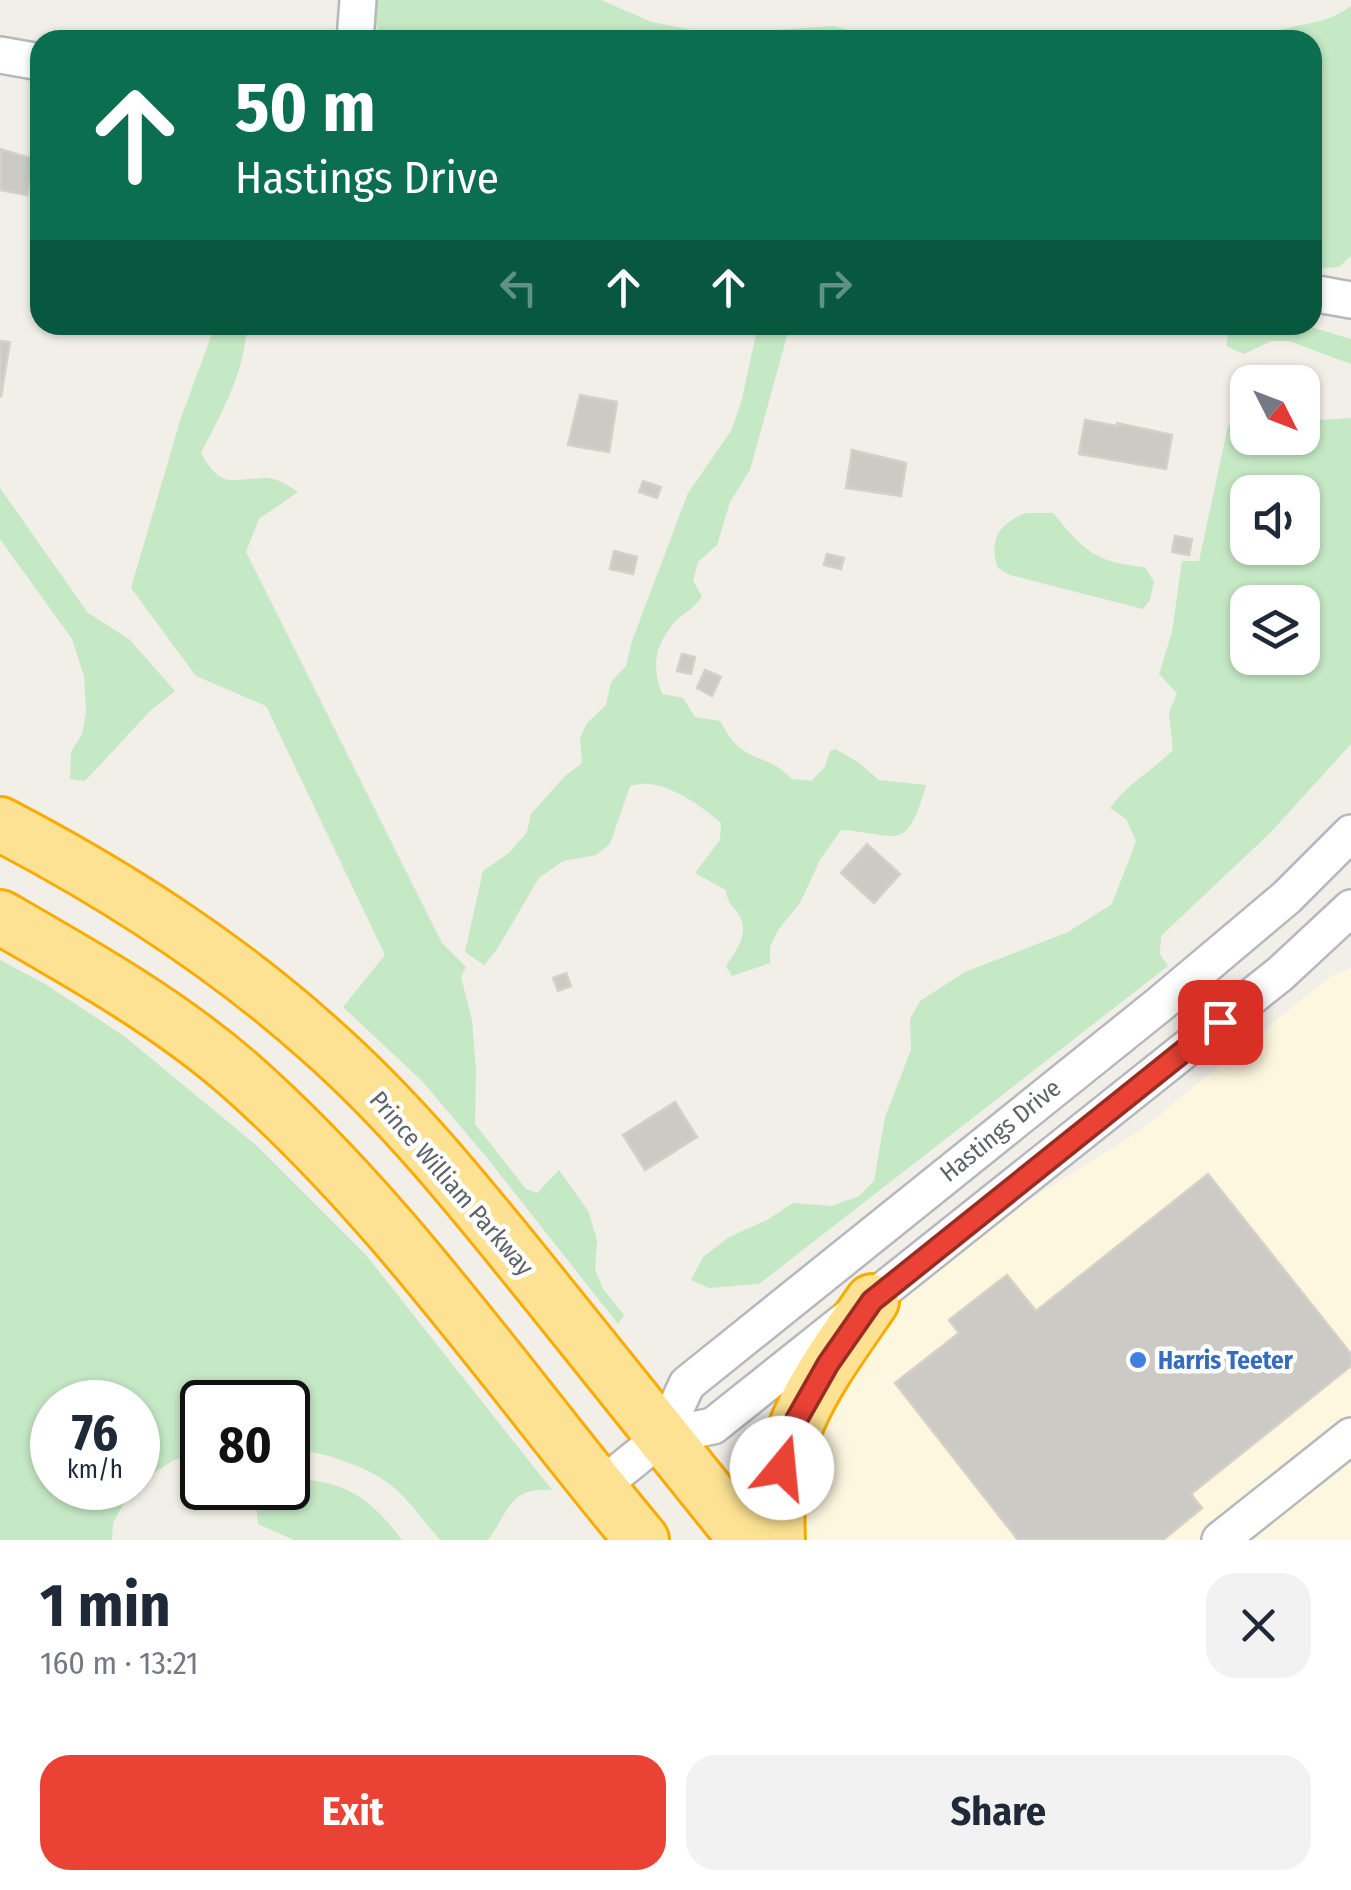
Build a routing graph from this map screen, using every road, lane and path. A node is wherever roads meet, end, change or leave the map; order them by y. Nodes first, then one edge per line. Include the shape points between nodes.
1 (358, 0) edge
2 (356, 30) edge
3 (0, 55) edge
4 (30, 60) edge
5 (1322, 295) edge
6 (1351, 300) edge
7 (0, 824) edge
8 (1351, 832) edge
9 (1321, 864) junction
10 (1351, 894) edge
11 (1351, 908) edge
12 (0, 918) edge
13 (872, 1301) junction
14 (663, 1436) junction
15 (1351, 1436) edge
16 (599, 1488) junction
17 (642, 1540) edge
18 (746, 1540) edge
19 (778, 1540) edge
20 (1220, 1540) edge

1 - 2 street
3 - 4 street
5 - 6 street
7 - 14 highway, Prince William Parkway via 182,930 321,1040 448,1169
8 - 9 street, Hastings Drive
9 - 10 street
9 - 14 street, Hastings Drive via 1160,1004 687,1384
11 - 13 street, Hastings Drive via 1280,974
12 - 16 highway via 86,966 234,1070 396,1237
13 - 14 street, Hastings Drive via 713,1426
13 - 19 highway via 794,1424 776,1503
14 - 16 street, Hastings Drive
14 - 18 highway, Prince William Parkway
15 - 20 street
16 - 17 highway

